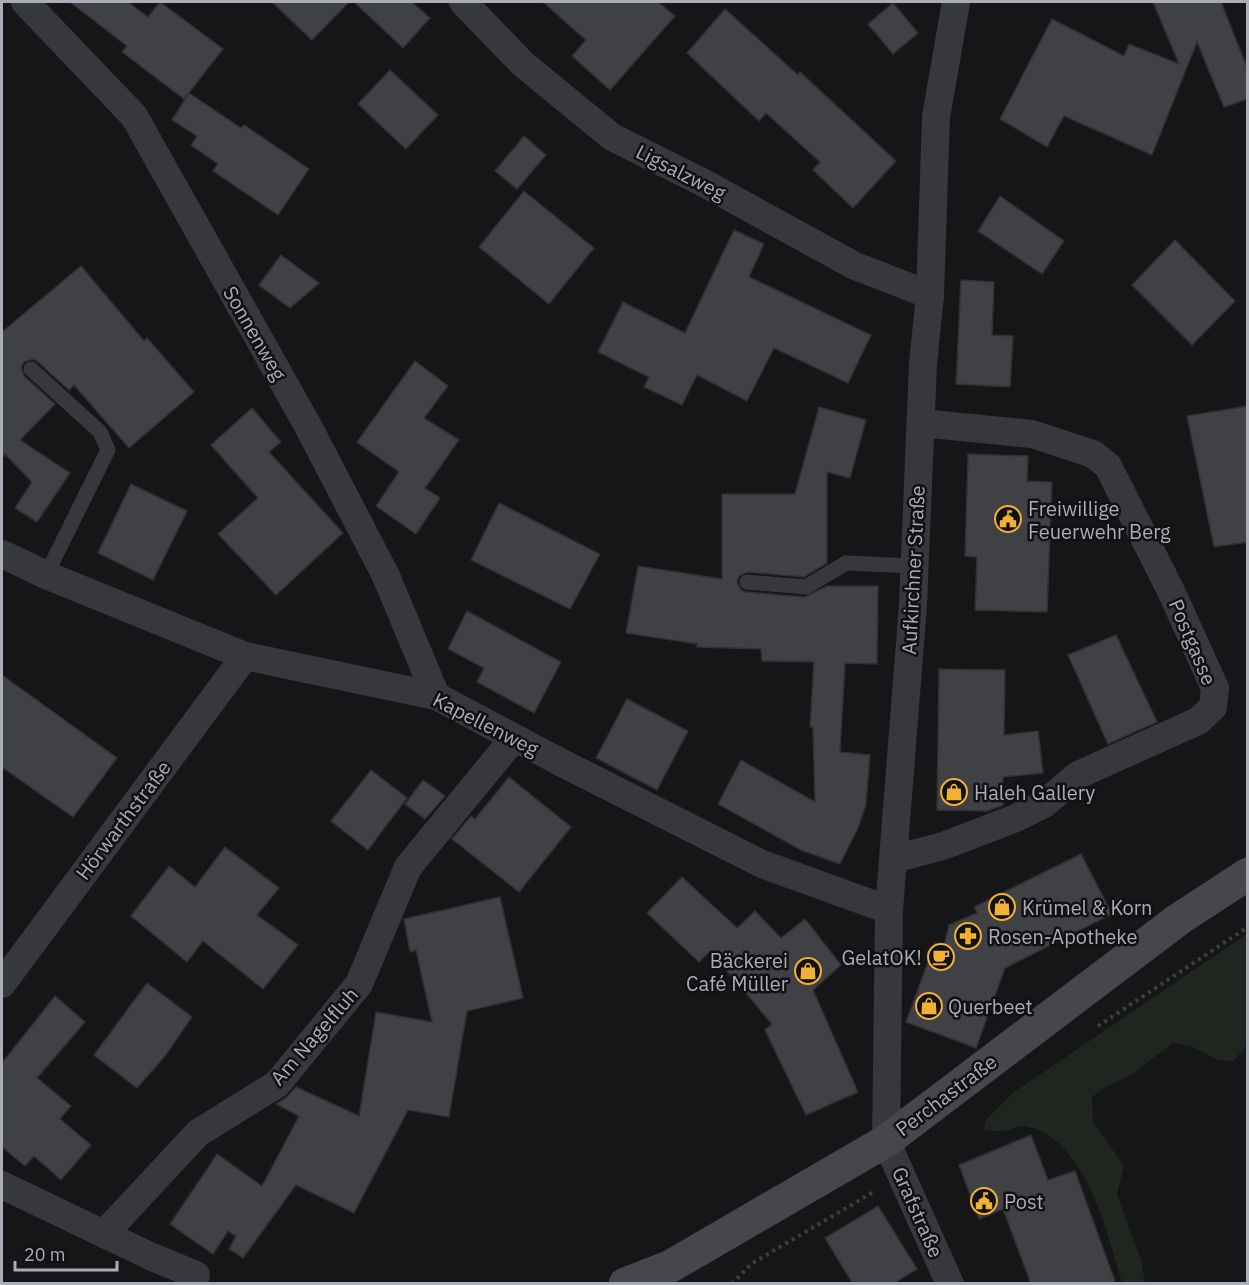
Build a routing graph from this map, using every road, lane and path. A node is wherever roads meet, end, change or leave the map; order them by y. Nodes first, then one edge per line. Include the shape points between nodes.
1 (25, 2) edge
2 (463, 2) edge
3 (956, 2) edge
4 (930, 295) junction
5 (31, 369) dead end
6 (921, 423) junction
7 (2, 554) edge
8 (914, 566) junction
9 (46, 575) junction
10 (747, 582) dead end
11 (245, 656) junction
12 (436, 696) junction
13 (514, 738) junction
14 (894, 859) junction
15 (1248, 874) edge
16 (889, 910) junction
17 (2, 984) edge
18 (886, 1141) junction
19 (901, 1176) junction
20 (2, 1185) edge
21 (104, 1234) junction
22 (196, 1275) dead end
23 (625, 1284) edge
24 (732, 1284) edge
25 (950, 1284) edge

1 - 12 street, Sonnenweg via 134,117 308,426 386,576
2 - 4 street, Ligsalzweg via 524,64 612,137 855,266
3 - 4 street, Aufkirchner Straße via 936,117
4 - 6 street, Aufkirchner Straße
5 - 9 lane via 100,432 108,450
6 - 8 street, Aufkirchner Straße
6 - 14 street, Postgasse via 1032,434 1093,454 1108,466 1215,688 1213,707 1198,721 1078,775 1044,804 974,835
7 - 9 street, Kapellenweg
8 - 10 lane via 846,564 806,586
8 - 14 street, Aufkirchner Straße
9 - 11 street, Kapellenweg
11 - 12 street, Kapellenweg
11 - 17 street, Hörwarthstraße
12 - 13 street, Kapellenweg
13 - 16 street, Kapellenweg via 762,864
13 - 21 street, Am Nagelfluh via 408,867 359,984 277,1084 198,1133
14 - 16 street, Aufkirchner Straße
15 - 18 main road, Perchastraße via 1179,919
16 - 18 street, Aufkirchner Straße
18 - 19 street, Grafstraße
18 - 23 main road, Perchastraße via 671,1266
19 - 24 path via 751,1264
19 - 25 street, Grafstraße
20 - 21 street
21 - 22 street

